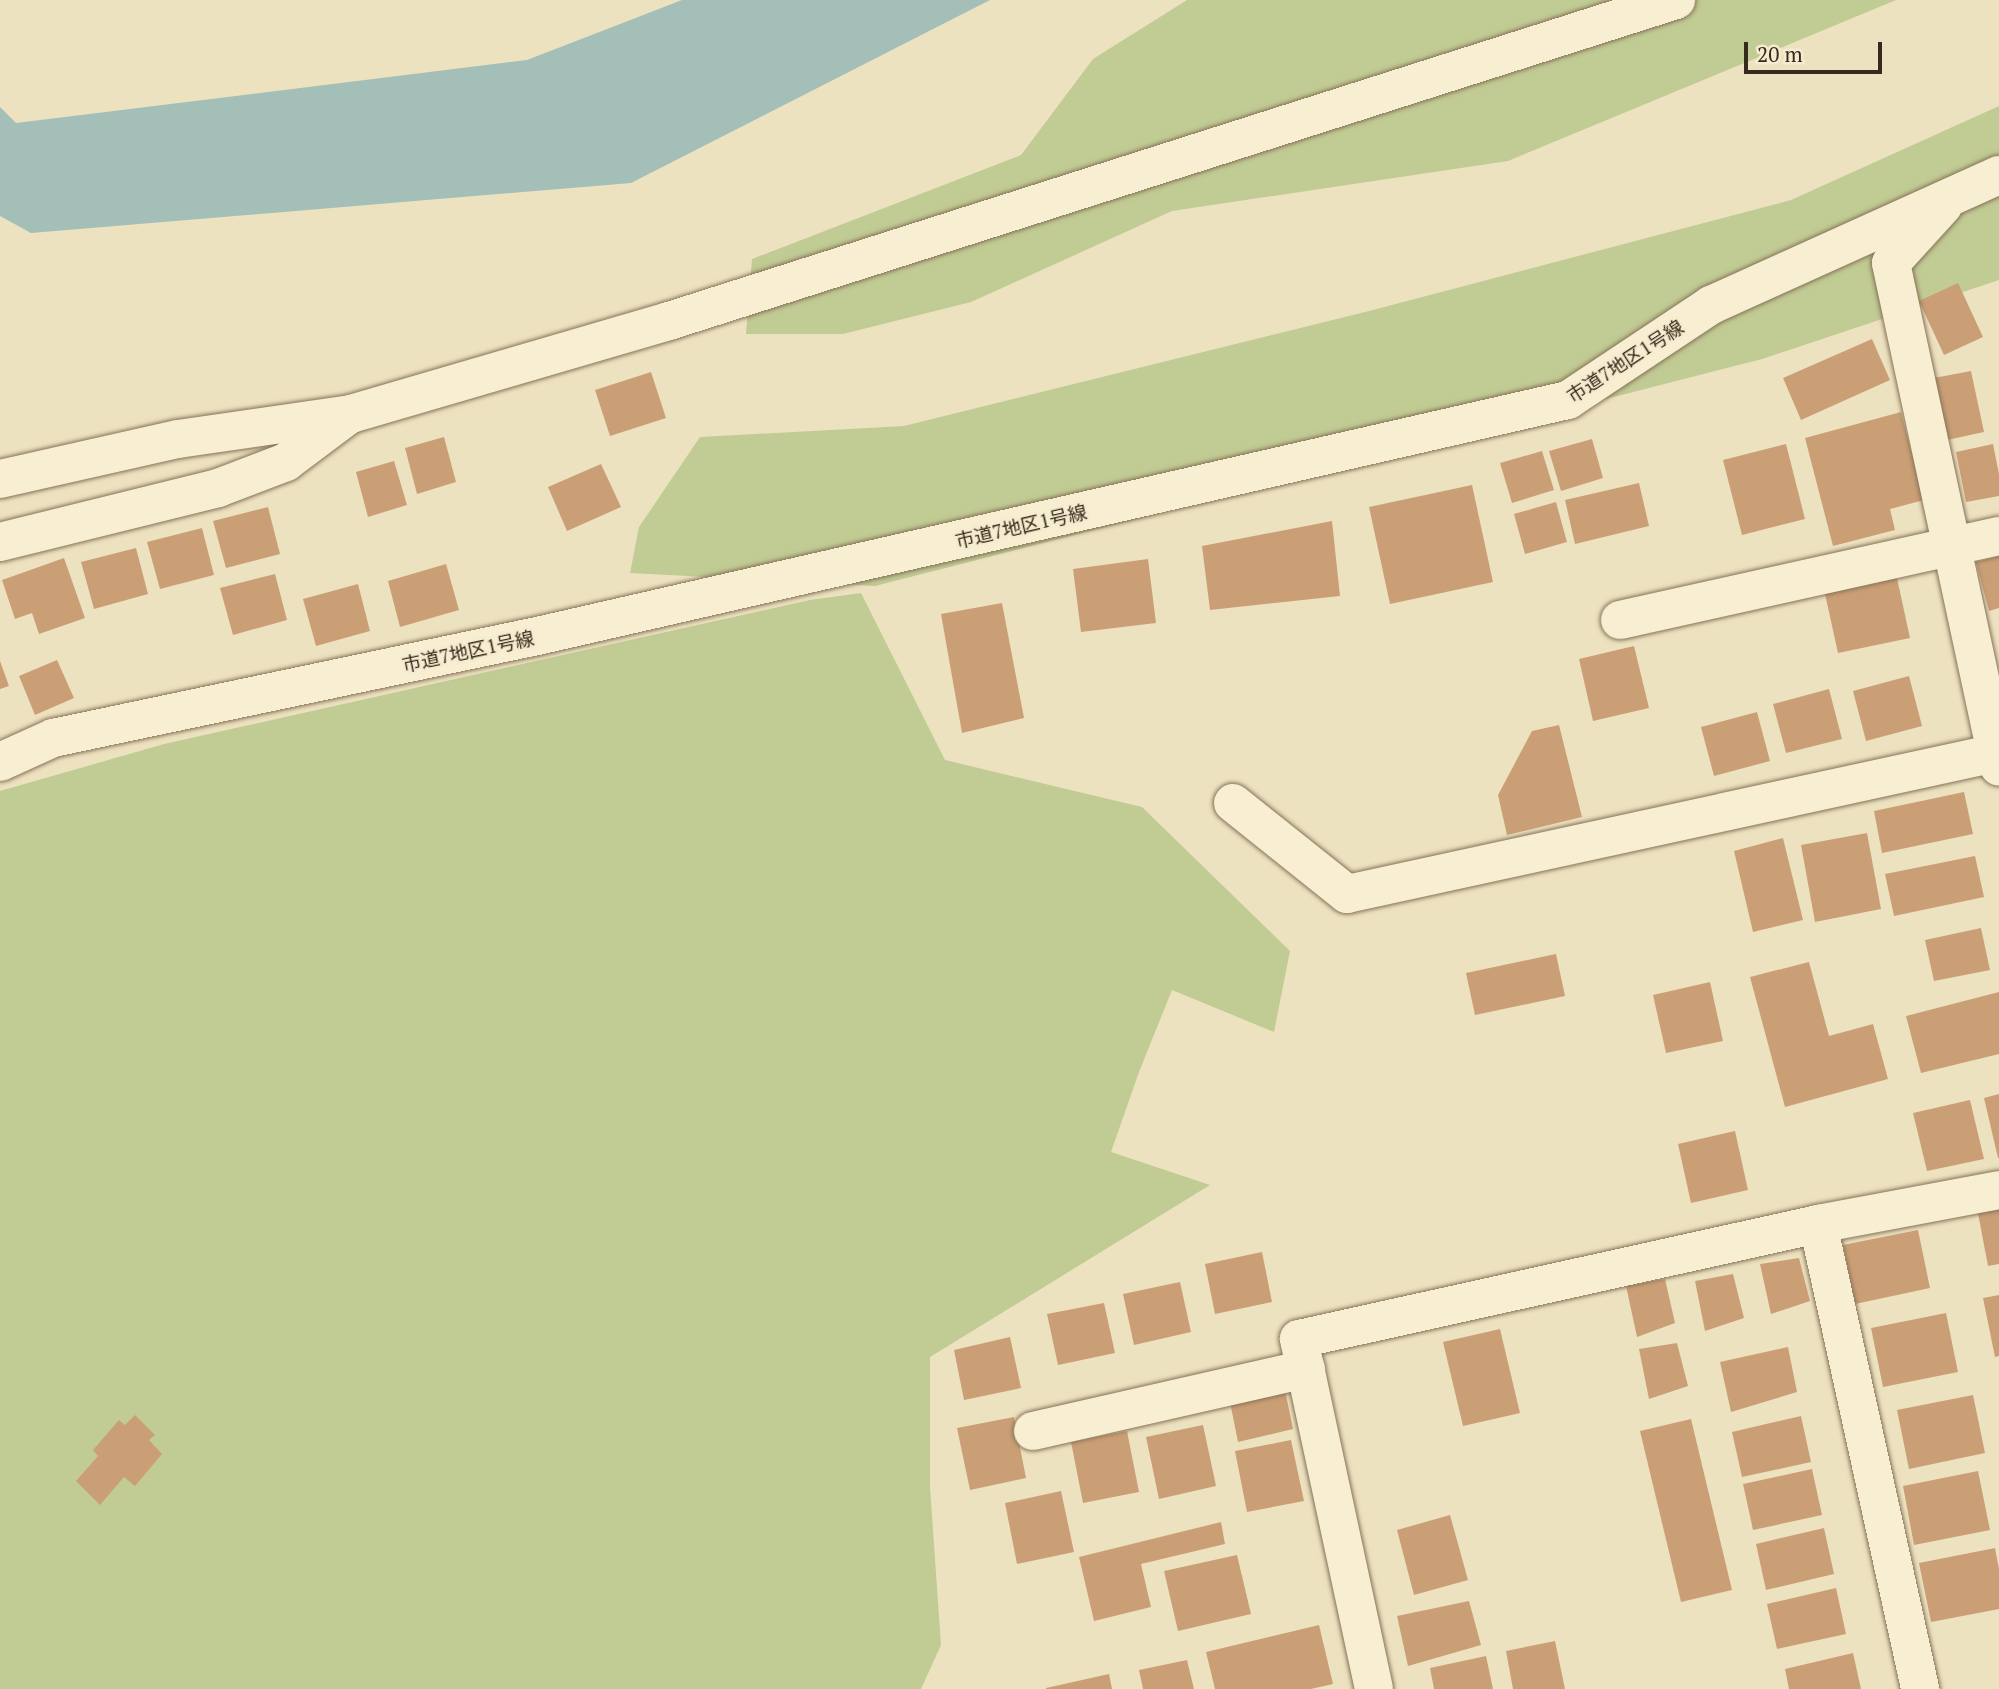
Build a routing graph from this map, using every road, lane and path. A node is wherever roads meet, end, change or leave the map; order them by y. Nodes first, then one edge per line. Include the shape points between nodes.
1 (1676, 0) edge
2 (1999, 175) edge
3 (1957, 192) junction
4 (351, 414) junction
5 (0, 479) edge
6 (1999, 536) edge
7 (0, 541) edge
8 (1953, 547) junction
9 (1620, 620) dead end
10 (1997, 760) edge
11 (0, 762) edge
12 (1233, 803) dead end
13 (1999, 1190) edge
14 (1818, 1224) junction
15 (1306, 1369) junction
16 (1033, 1431) dead end
17 (1374, 1689) edge
18 (1920, 1689) edge

1 - 4 street via 669,321
2 - 3 street, 市道7地区1号線
3 - 8 street via 1891,263
3 - 11 street, 市道7地区1号線 via 1711,304 1568,401 533,637 53,738
4 - 5 street via 178,439
4 - 7 street via 286,462 218,488
6 - 8 street
8 - 9 street
8 - 10 street
10 - 12 street via 1347,894
13 - 14 street
14 - 15 street via 1299,1339
14 - 18 street
15 - 16 street
15 - 17 street

